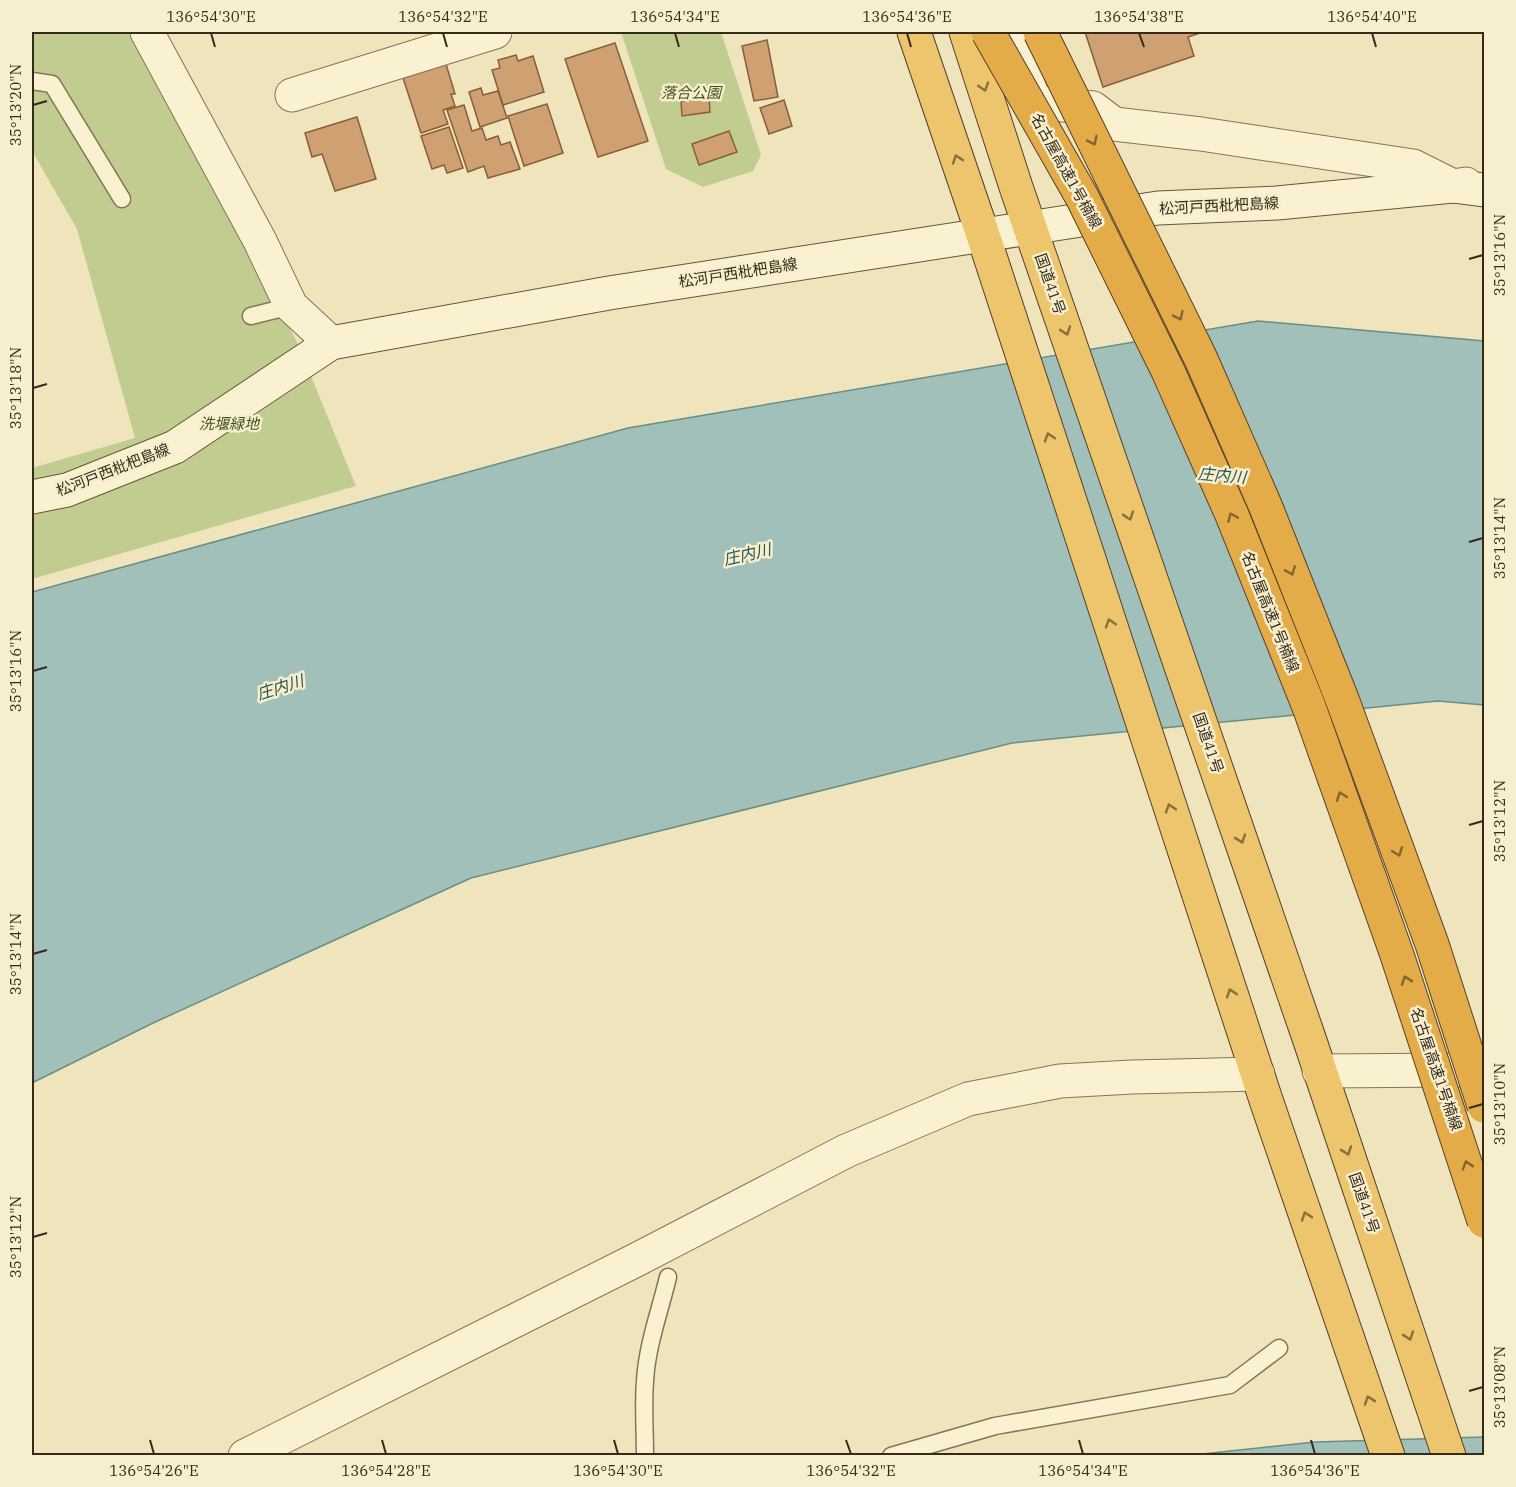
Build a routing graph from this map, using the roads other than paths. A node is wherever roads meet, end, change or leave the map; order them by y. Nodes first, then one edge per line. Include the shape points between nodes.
1 (147, 32) edge
2 (495, 32) edge
3 (914, 32) edge
4 (966, 32) edge
5 (988, 32) edge
6 (1008, 32) edge
7 (1040, 32) edge
8 (32, 81) edge
9 (292, 95) dead end
10 (1485, 180) edge
11 (1469, 188) edge
12 (122, 199) dead end
13 (1031, 228) junction
14 (983, 235) junction
15 (291, 306) junction
16 (251, 316) dead end
17 (331, 343) junction
18 (32, 497) edge
19 (1319, 1069) junction
20 (1485, 1072) edge
21 (1258, 1074) junction
22 (1485, 1106) edge
23 (1485, 1221) edge
24 (668, 1277) dead end
25 (1280, 1348) dead end
26 (245, 1455) edge
27 (645, 1455) edge
28 (891, 1455) edge
29 (1388, 1455) edge
30 (1449, 1455) edge

1 - 15 street via 261,241
2 - 9 street
14 -> 3 highway
4 -> 13 highway, 国道41号
23 -> 5 highway, 名古屋高速1号楠線, bridge via 1397,954 1309,707 1232,515 1168,372 1082,197
6 - 11 street via 1035,102 1094,108 1114,124 1413,166
7 -> 22 highway, bridge via 1201,360 1265,505 1432,944
8 - 12 lane via 52,84
10 - 11 street, 松河戸西枇杷島線
11 - 13 street, 松河戸西枇杷島線 via 1158,208
13 - 14 street, 松河戸西枇杷島線
13 -> 19 highway, 国道41号
14 - 17 street, 松河戸西枇杷島線 via 609,293
21 -> 14 highway
15 - 16 lane
15 - 17 street
17 - 18 street, 松河戸西枇杷島線 via 175,447 67,490
19 - 20 street
19 -> 30 highway, 国道41号
21 - 26 street via 1060,1081 968,1099 846,1151
29 -> 21 highway
24 - 27 lane via 645,1380
25 - 28 lane via 1230,1385 995,1426

